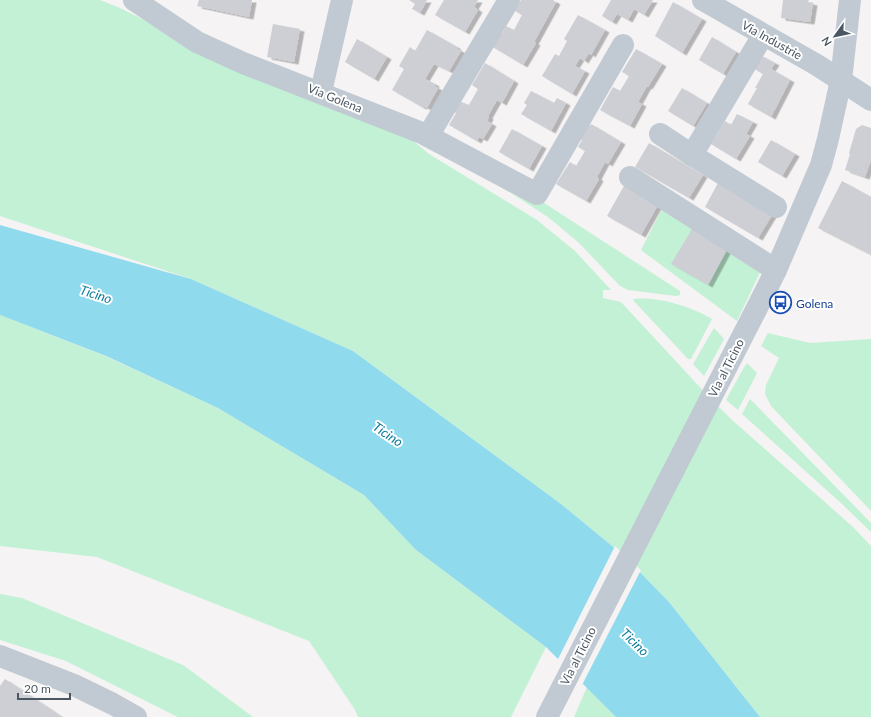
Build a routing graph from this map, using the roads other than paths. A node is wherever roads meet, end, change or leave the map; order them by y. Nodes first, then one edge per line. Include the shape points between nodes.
1 (134, 0) edge
2 (342, 0) edge
3 (509, 0) edge
4 (703, 0) edge
5 (850, 0) edge
6 (763, 35) junction
7 (623, 45) dead end
8 (841, 80) junction
9 (321, 92) junction
10 (871, 100) edge
11 (660, 134) dead end
12 (428, 136) junction
13 (692, 155) junction
14 (630, 177) dead end
15 (776, 207) dead end
16 (776, 270) junction
17 (0, 656) edge
18 (136, 717) edge
19 (547, 717) edge

1 - 9 street, Via Golena via 197,42 243,63
2 - 9 street
3 - 12 street
4 - 6 street, Via Industrie
5 - 8 street, Via al Ticino
6 - 8 street, Via Industrie
6 - 13 street
7 - 12 street, Via Golena via 537,194
8 - 10 street, Via Industrie
8 - 16 street, Via al Ticino via 821,165
9 - 12 street, Via Golena
11 - 13 street
13 - 15 street
14 - 16 street
16 - 19 street, Via al Ticino
17 - 18 street via 74,685

